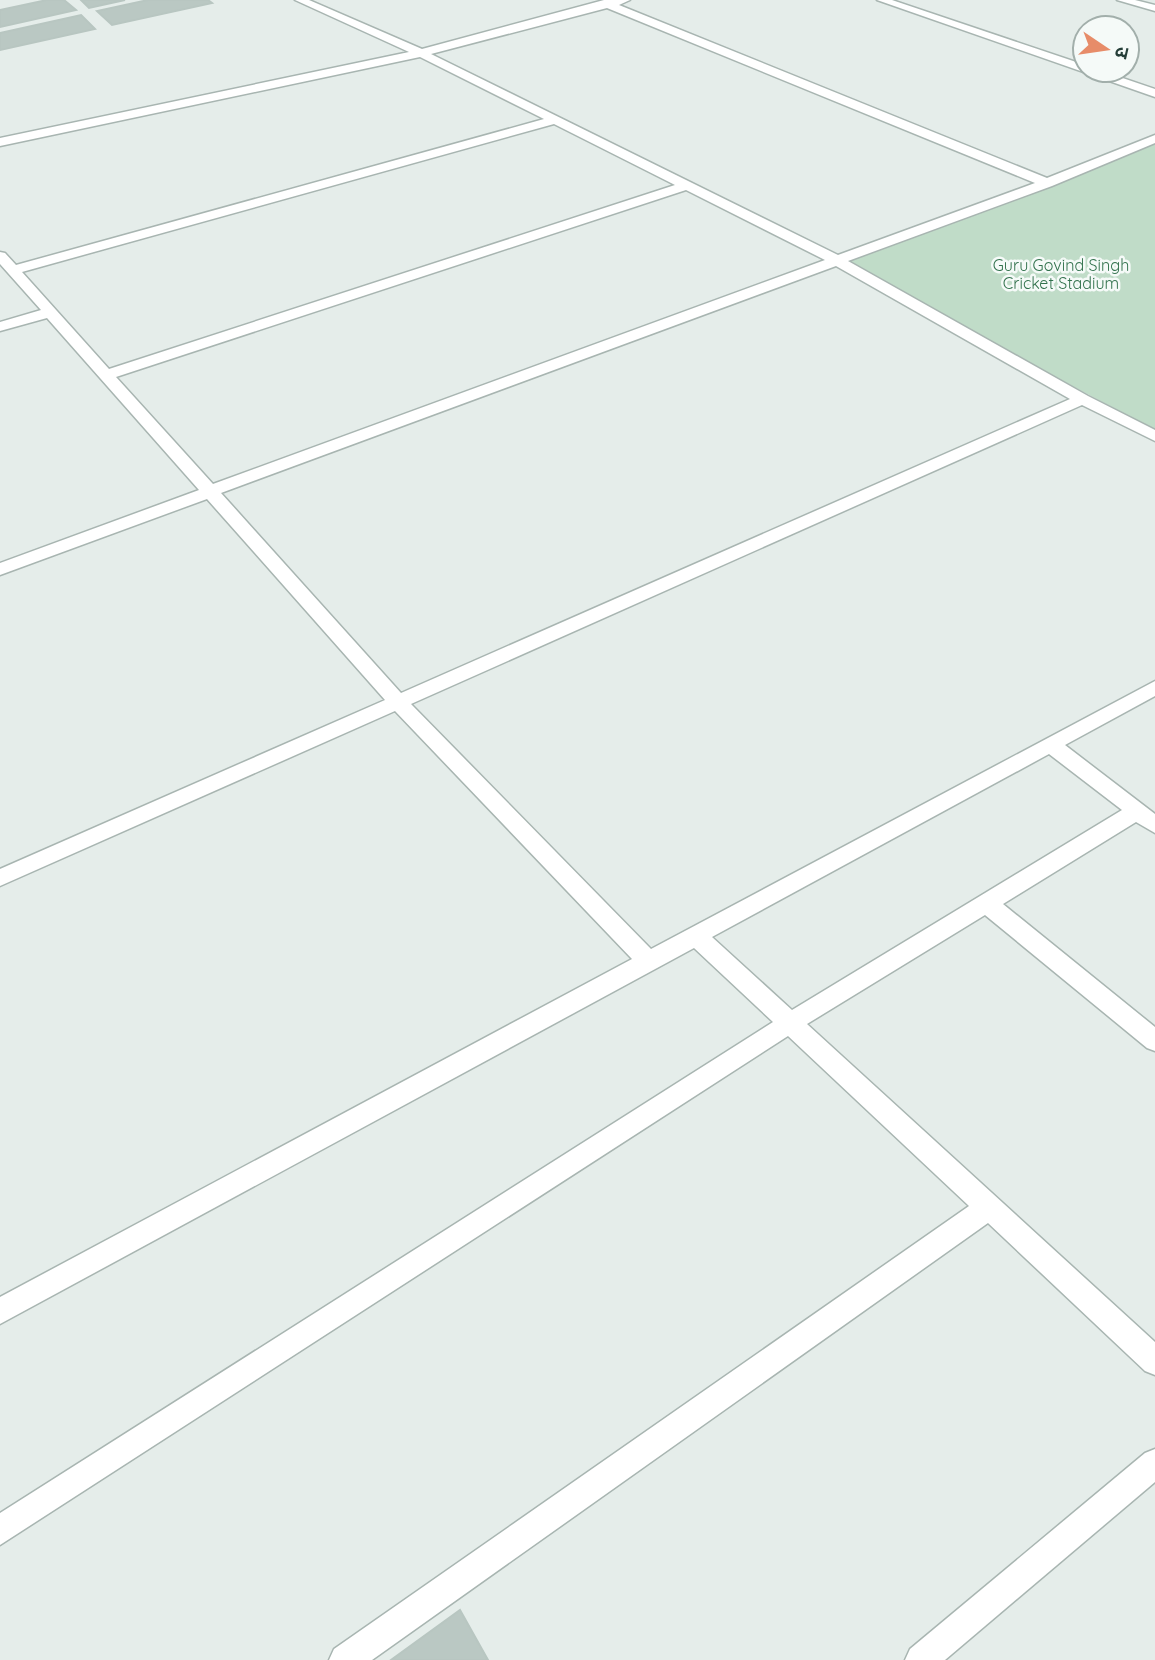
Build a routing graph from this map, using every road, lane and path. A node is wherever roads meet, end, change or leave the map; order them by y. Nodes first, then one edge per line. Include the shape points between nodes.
1 (300, 0) edge
2 (625, 0) edge
3 (881, 0) edge
4 (1122, 0) edge
5 (602, 2) edge
6 (1155, 8) edge
7 (421, 54) junction
8 (1071, 64) edge
9 (1130, 84) edge
10 (1155, 93) edge
11 (554, 120) junction
12 (1155, 139) edge
13 (0, 142) edge
14 (1047, 183) junction
15 (685, 186) junction
16 (0, 256) edge
17 (836, 260) junction
18 (14, 270) junction
19 (51, 312) junction
20 (0, 327) edge
21 (107, 375) junction
22 (1082, 399) junction
23 (1155, 436) edge
24 (211, 491) junction
25 (0, 569) edge
26 (1151, 694) edge
27 (397, 701) junction
28 (1049, 744) junction
29 (1146, 818) edge
30 (0, 878) edge
31 (986, 903) junction
32 (696, 936) junction
33 (649, 962) junction
34 (790, 1023) junction
35 (1155, 1041) edge
36 (989, 1207) junction
37 (0, 1311) edge
38 (1155, 1361) edge
39 (1155, 1463) edge
40 (0, 1530) edge
41 (345, 1660) edge
42 (921, 1660) edge

1 - 7 street
2 - 5 street
3 - 8 street
4 - 6 street
5 - 7 street
5 - 14 street
7 - 11 street
7 - 13 street
9 - 10 street
11 - 15 street
11 - 18 street
12 - 14 street
14 - 17 street
15 - 17 street
15 - 21 street
16 - 18 street
17 - 22 street
17 - 24 street
18 - 19 street
19 - 20 street
19 - 21 street
21 - 24 street
22 - 23 street
22 - 27 street
24 - 25 street
24 - 27 street
26 - 28 street
27 - 30 street
27 - 33 street
28 - 29 street
28 - 32 street
29 - 31 street
31 - 34 street
31 - 35 street
32 - 33 street
32 - 34 street
33 - 37 street
34 - 36 street
34 - 40 street
36 - 38 street
36 - 41 street
39 - 42 street

